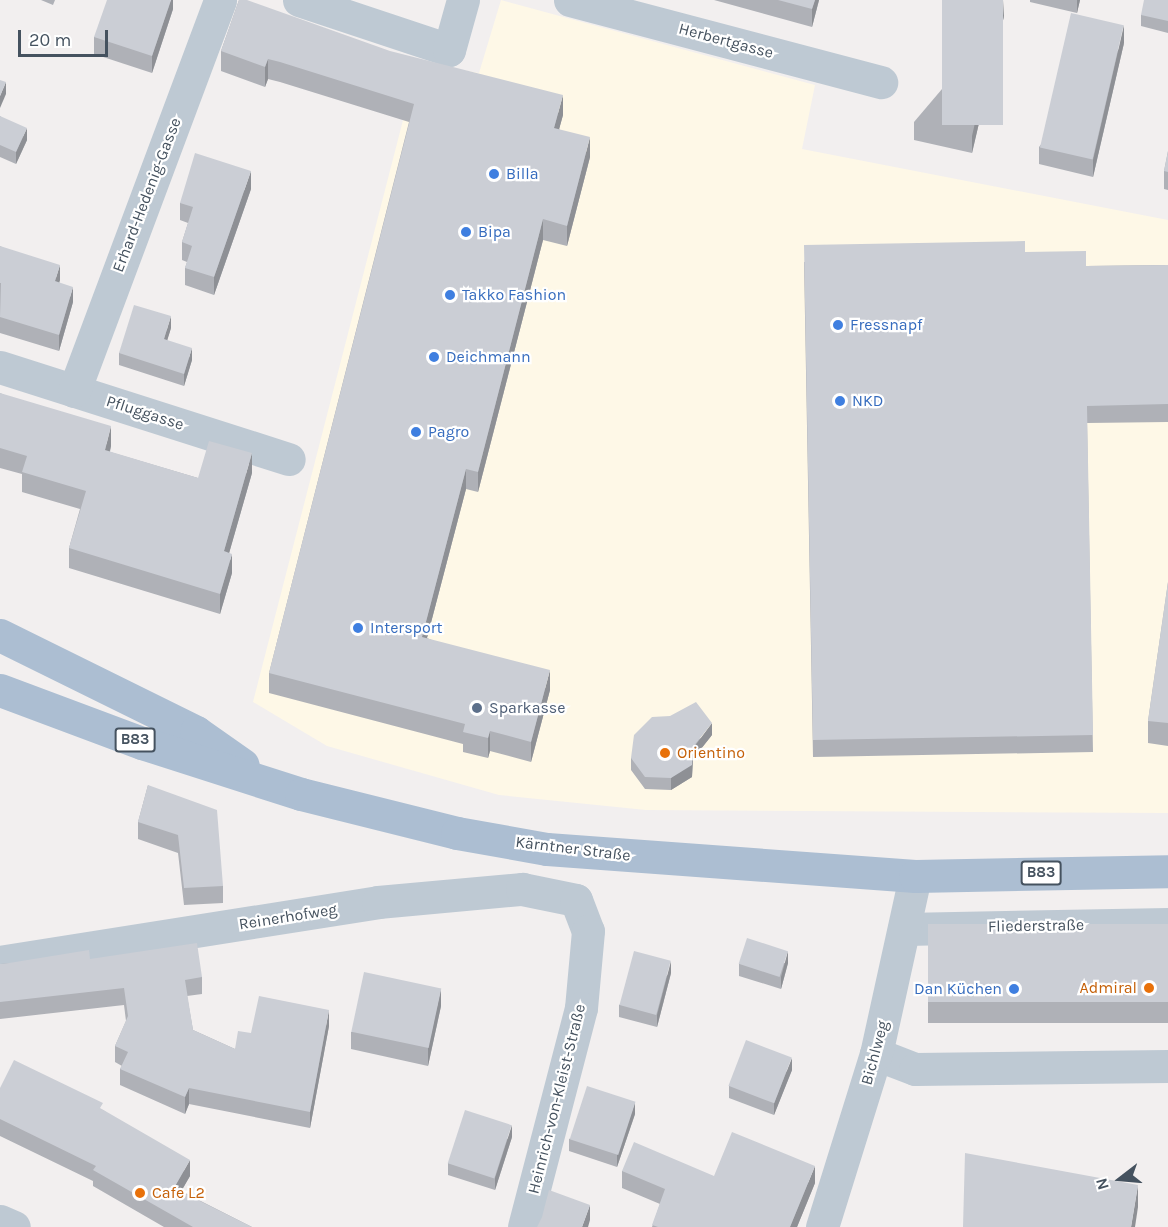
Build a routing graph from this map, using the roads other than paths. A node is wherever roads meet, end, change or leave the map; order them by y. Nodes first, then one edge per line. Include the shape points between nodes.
1 (220, 0) edge
2 (299, 0) edge
3 (464, 0) edge
4 (570, 0) edge
5 (881, 82) dead end
6 (0, 367) edge
7 (74, 391) junction
8 (289, 459) dead end
9 (0, 635) edge
10 (0, 690) edge
11 (271, 785) junction
12 (1168, 871) edge
13 (915, 876) junction
14 (576, 900) joint
15 (1168, 924) edge
16 (904, 929) junction
17 (0, 962) edge
18 (876, 1054) junction
19 (1168, 1066) edge
20 (0, 1221) edge
21 (14, 1227) edge
22 (524, 1227) edge
23 (822, 1227) edge

1 - 7 street, Erhard-Hedenig-Gasse
2 - 3 street via 449,50
4 - 5 street, Herbertgasse
6 - 7 street, Pfluggasse
7 - 8 street, Pfluggasse
9 - 11 main road via 196,732
10 - 11 main road, Kärntner Straße / B83
11 - 13 main road, Kärntner Straße / B83 via 457,833 547,849
12 - 13 main road, Kärntner Straße / B83
13 - 16 street, Bichlweg
14 - 17 street, Reinerhofweg via 522,889 378,902
14 - 22 street, Heinrich-von-Kleist-Straße via 588,931 581,1008
15 - 16 street, Fliederstraße
16 - 18 street, Bichlweg
18 - 19 street via 915,1069
18 - 23 street, Bichlweg
20 - 21 street

